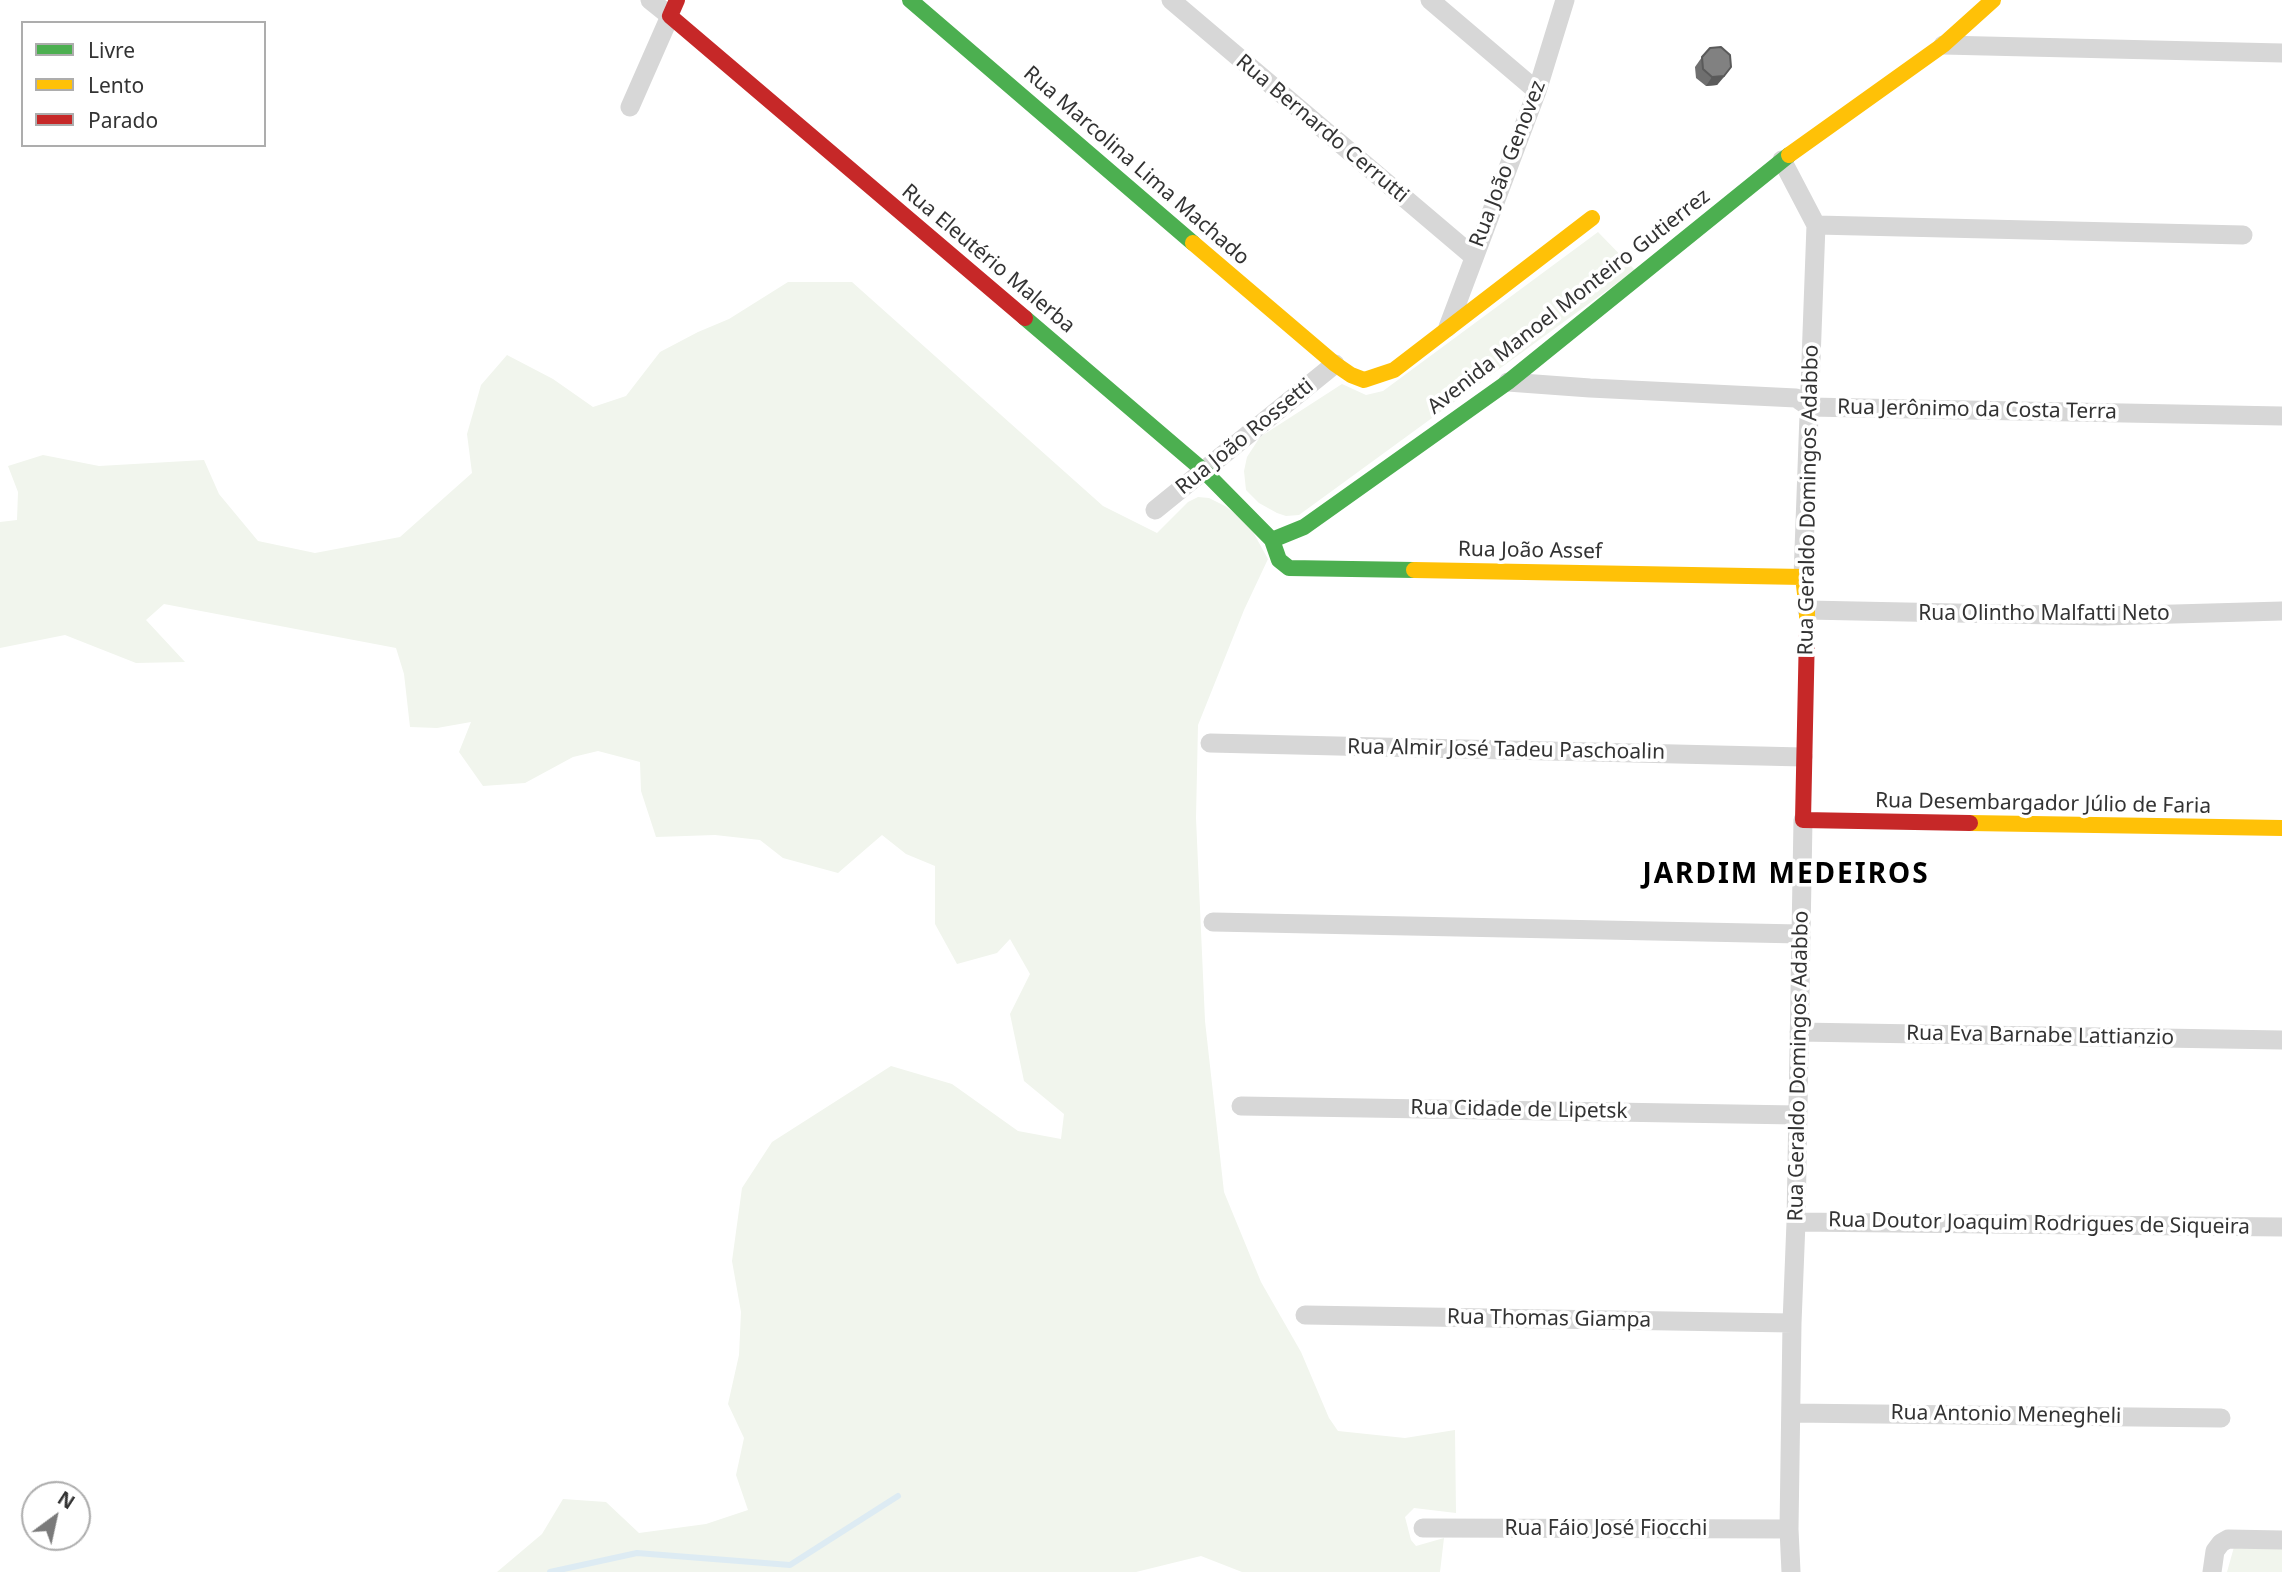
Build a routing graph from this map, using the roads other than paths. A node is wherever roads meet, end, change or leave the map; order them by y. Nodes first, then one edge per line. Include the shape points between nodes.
1 (650, 0) edge
2 (910, 0) edge
3 (1171, 0) edge
4 (1430, 0) edge
5 (1565, 0) edge
6 (1993, 0) edge
7 (673, 8) edge
8 (1943, 45) junction
9 (2282, 53) edge
10 (1537, 91) junction
11 (630, 107) dead end
12 (1782, 160) junction
13 (1592, 218) dead end
14 (1816, 225) junction
15 (2243, 235) dead end
16 (1474, 257) junction
17 (1448, 327) junction
18 (1335, 364) junction
19 (1507, 382) junction
20 (1809, 407) junction
21 (2282, 416) edge
22 (1205, 471) junction
23 (1155, 510) dead end
24 (1272, 540) junction
25 (1803, 576) junction
26 (1807, 610) junction
27 (2282, 611) edge
28 (1210, 743) dead end
29 (1803, 757) junction
30 (1803, 820) junction
31 (2282, 828) edge
32 (1213, 922) dead end
33 (1800, 934) junction
34 (1799, 1032) junction
35 (2282, 1040) edge
36 (1241, 1105) dead end
37 (1797, 1115) junction
38 (1796, 1222) junction
39 (2282, 1227) edge
40 (1305, 1315) dead end
41 (1792, 1323) junction
42 (1792, 1413) junction
43 (2221, 1418) dead end
44 (1423, 1528) dead end
45 (1789, 1529) junction
46 (2282, 1540) edge
47 (1791, 1572) edge
48 (2212, 1572) edge

1 - 7 street
2 - 18 street, Rua Marcolina Lima Machado
3 - 16 street, Rua Bernardo Cerrutti
4 - 10 street
5 - 10 street, Rua João Genovez
6 - 8 street, Avenida Manoel Monteiro Gutierrez
7 - 11 street
7 - 22 street, Rua Eleutério Malerba
8 - 9 street
8 - 12 street, Avenida Manoel Monteiro Gutierrez
10 - 16 street, Rua João Genovez
12 - 14 street
12 - 19 street, Avenida Manoel Monteiro Gutierrez
13 - 17 street, Rua Marcolina Lima Machado
14 - 15 street
14 - 20 street, Rua Geraldo Domingos Adabbo
16 - 17 street, Rua João Genovez
17 - 18 street, Rua Marcolina Lima Machado via 1394,370 1379,376 1364,380
18 - 22 street, Rua João Rossetti
19 - 20 street, Rua Jerônimo da Costa Terra via 1796,398
19 - 24 street, Avenida Manoel Monteiro Gutierrez via 1304,527
20 - 21 street, Rua Jerônimo da Costa Terra
20 - 25 street, Rua Geraldo Domingos Adabbo
22 - 23 street, Rua João Rossetti
22 - 24 street, Rua Eleutério Malerba
24 - 25 street, Rua João Assef via 1279,560 1289,568
25 - 26 street, Rua Geraldo Domingos Adabbo
26 - 27 street, Rua Olintho Malfatti Neto via 2103,616
26 - 29 street, Rua Geraldo Domingos Adabbo
28 - 29 street, Rua Almir José Tadeu Paschoalin
29 - 30 street, Rua Geraldo Domingos Adabbo
30 - 31 street, Rua Desembargador Júlio de Faria
30 - 33 street, Rua Geraldo Domingos Adabbo
32 - 33 street
33 - 34 street, Rua Geraldo Domingos Adabbo
34 - 35 street, Rua Eva Barnabe Lattianzio
34 - 37 street, Rua Geraldo Domingos Adabbo
36 - 37 street, Rua Cidade de Lipetsk
37 - 38 street, Rua Geraldo Domingos Adabbo
38 - 39 street, Rua Doutor Joaquim Rodrigues de Siqueira
38 - 41 street, Rua Geraldo Domingos Adabbo
40 - 41 street, Rua Thomas Giampa
41 - 42 street, Rua Geraldo Domingos Adabbo
42 - 43 street, Rua Antonio Menegheli
42 - 45 street, Rua Geraldo Domingos Adabbo
44 - 45 street, Rua Fáio José Fiocchi
45 - 47 street, Rua Geraldo Domingos Adabbo
46 - 48 street via 2221,1542

